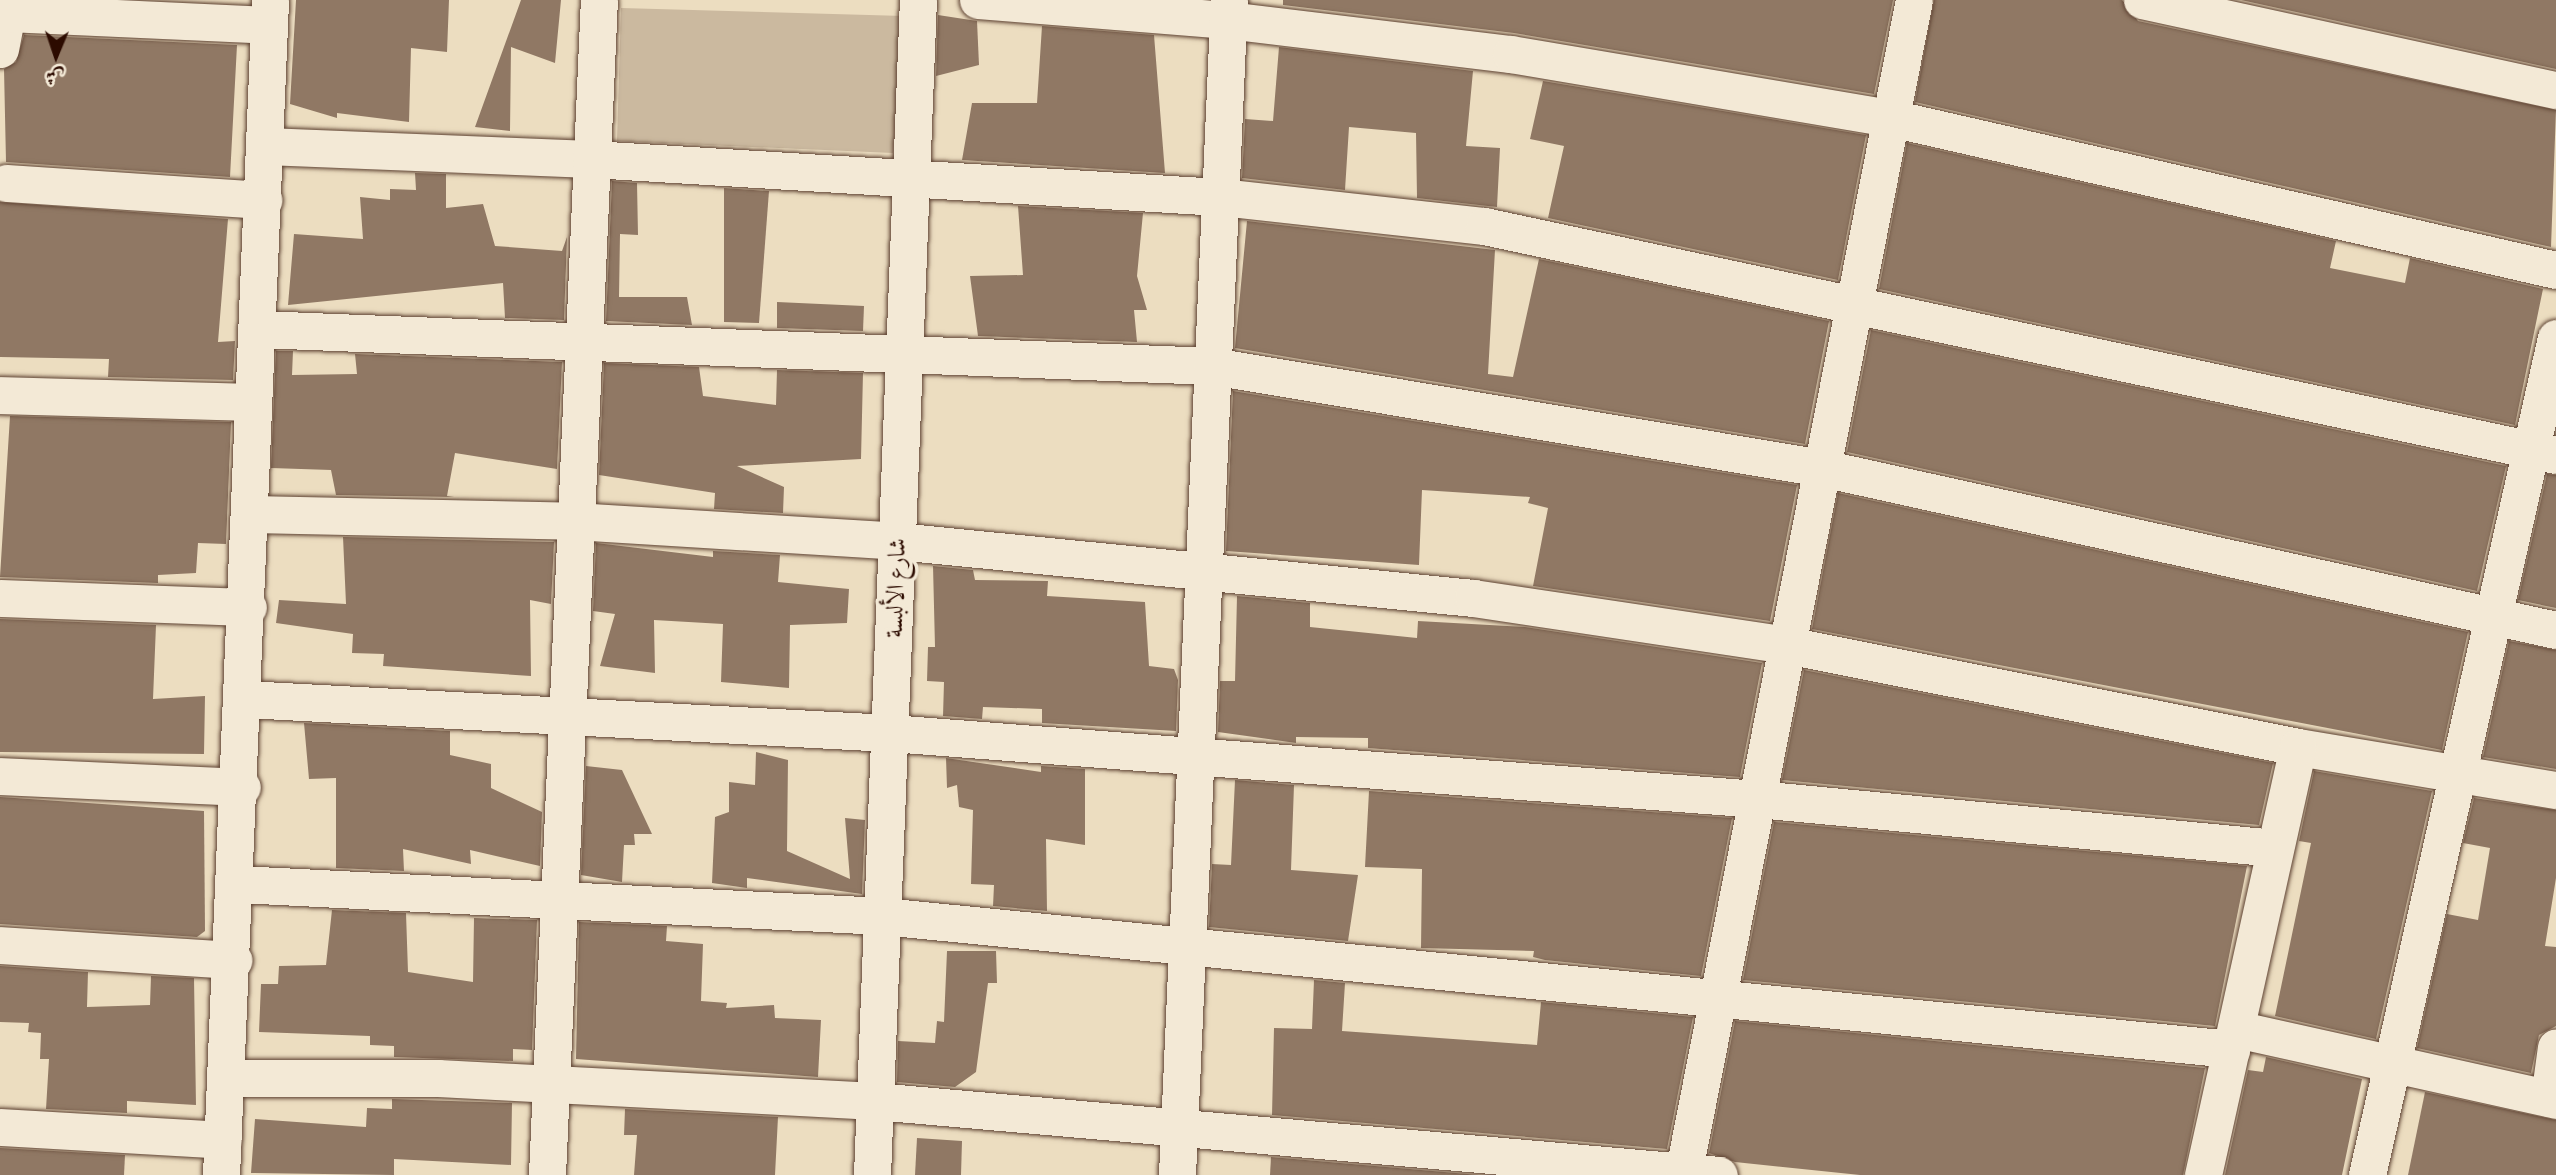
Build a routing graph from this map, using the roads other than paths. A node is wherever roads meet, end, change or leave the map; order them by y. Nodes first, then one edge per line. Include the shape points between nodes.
1 (599, 0) edge
2 (918, 0) edge
3 (978, 0) edge
4 (1914, 0) edge
5 (2141, 0) edge
6 (1228, 10) edge
7 (269, 13) edge
8 (0, 49) edge
9 (2556, 90) edge
10 (1891, 118) junction
11 (265, 146) junction
12 (592, 159) junction
13 (911, 178) junction
14 (6, 183) dead end
15 (1220, 197) junction
16 (263, 200) junction
17 (2556, 271) edge
18 (1853, 309) junction
19 (258, 329) junction
20 (2556, 338) edge
21 (582, 343) junction
22 (905, 349) junction
23 (1212, 366) junction
24 (0, 395) edge
25 (253, 402) junction
26 (2544, 452) edge
27 (1822, 468) junction
28 (251, 514) junction
29 (573, 522) junction
30 (897, 541) junction
31 (1204, 569) junction
32 (0, 598) edge
33 (248, 607) junction
34 (2495, 614) junction
35 (2556, 630) edge
36 (1787, 645) junction
37 (245, 699) junction
38 (564, 713) junction
39 (890, 733) junction
40 (2298, 747) junction
41 (1196, 757) junction
42 (2454, 774) junction
43 (0, 776) edge
44 (242, 787) junction
45 (2556, 790) edge
46 (1757, 799) junction
47 (2275, 848) junction
48 (238, 884) junction
49 (555, 897) junction
50 (882, 916) junction
51 (0, 946) edge
52 (1187, 948) junction
53 (234, 960) junction
54 (1718, 999) junction
55 (2234, 1039) junction
56 (2556, 1047) edge
57 (2392, 1063) junction
58 (227, 1078) junction
59 (550, 1083) junction
60 (2552, 1099) edge
61 (875, 1101) junction
62 (1180, 1126) junction
63 (0, 1127) edge
64 (222, 1157) edge
65 (1695, 1174) edge
66 (547, 1175) edge
67 (872, 1175) edge
68 (1178, 1175) edge
69 (2203, 1175) edge
70 (2367, 1175) edge

1 - 12 street
2 - 13 street, شارع الألبسة
3 - 6 street
4 - 10 street
5 - 9 street
6 - 10 street
6 - 15 street
7 - 8 street via 7,13
7 - 11 street
10 - 17 street
10 - 18 street
11 - 12 street
11 - 16 street
12 - 13 street
12 - 21 street
13 - 15 street
13 - 22 street, شارع الألبسة
14 - 16 street
15 - 18 street via 1484,226
15 - 23 street
16 - 19 street
18 - 26 street
18 - 27 street
19 - 21 street
19 - 25 street
20 - 26 street
21 - 22 street
21 - 29 street
22 - 23 street
22 - 30 street, شارع الألبسة
23 - 27 street
23 - 31 street
24 - 25 street
25 - 28 street
26 - 34 street
27 - 34 street
27 - 36 street
28 - 29 street
28 - 33 street
29 - 30 street
29 - 38 street
30 - 31 street
30 - 39 street, شارع الألبسة
31 - 36 street via 1473,598
31 - 41 street
32 - 33 street
33 - 37 street
34 - 35 street
34 - 42 street
36 - 40 street
36 - 46 street
37 - 38 street
37 - 44 street
38 - 39 street
38 - 49 street
39 - 41 street
39 - 50 street, شارع الألبسة
40 - 42 street
40 - 47 street
41 - 46 street
41 - 52 street
42 - 45 street
42 - 57 street
43 - 44 street
44 - 48 street
46 - 47 street
46 - 54 street
47 - 55 street
48 - 49 street
48 - 53 street
49 - 50 street
49 - 59 street
50 - 52 street
50 - 61 street, شارع الألبسة
51 - 53 street
52 - 54 street
52 - 62 street
53 - 58 street
54 - 55 street
54 - 65 street
55 - 57 street
55 - 69 street
56 - 60 street
57 - 60 street
57 - 70 street
58 - 59 street
58 - 64 street
59 - 61 street
59 - 66 street
61 - 62 street
61 - 67 street, شارع الألبسة
62 - 65 street
62 - 68 street
63 - 64 street

